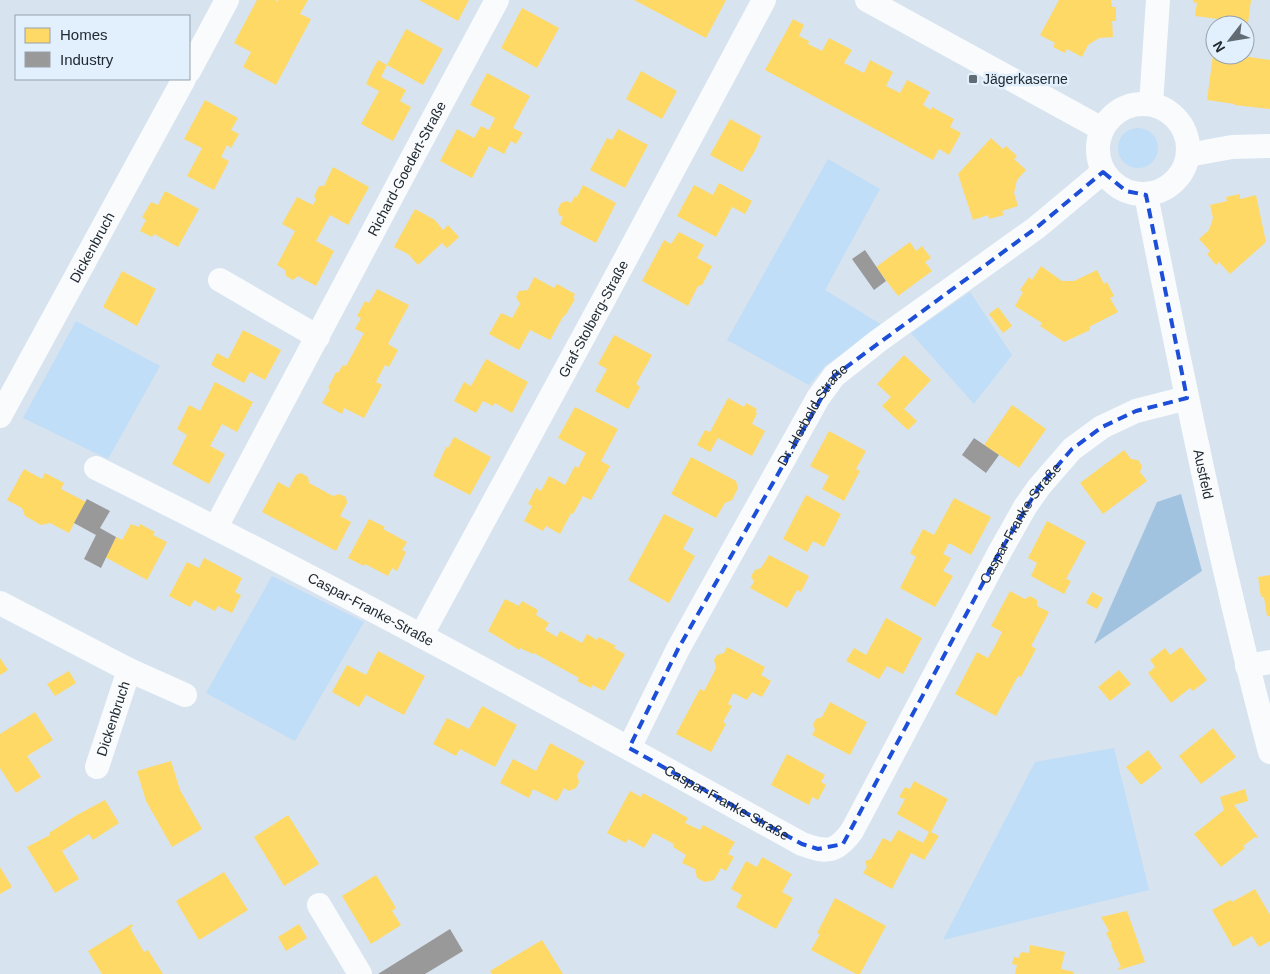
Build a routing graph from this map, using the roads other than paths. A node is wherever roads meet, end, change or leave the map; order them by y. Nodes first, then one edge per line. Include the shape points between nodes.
1 (227, 0) edge
2 (497, 0) edge
3 (764, 0) edge
4 (867, 0) edge
5 (1158, 0) edge
6 (190, 69) edge
7 (183, 80) edge
8 (1151, 104) junction
9 (1102, 129) junction
10 (1270, 146) edge
11 (1188, 155) junction
12 (1103, 172) junction
13 (1146, 195) junction
14 (220, 280) dead end
15 (318, 337) junction
16 (1187, 398) junction
17 (0, 416) edge
18 (96, 468) dead end
19 (216, 527) junction
20 (0, 603) edge
21 (421, 636) junction
22 (1270, 662) edge
23 (1247, 666) junction
24 (129, 670) junction
25 (185, 696) dead end
26 (629, 748) junction
27 (1270, 752) edge
28 (97, 766) dead end
29 (319, 905) dead end
30 (360, 974) edge

1 - 6 street
2 - 15 street, Richard-Goedert-Straße
3 - 21 street, Graf-Stolberg-Straße
4 - 9 street
5 - 8 street
7 - 17 street, Dickenbruch
8 - 9 street via 1128,106 1118,111
8 - 11 street via 1175,117 1183,128 1188,141
9 - 12 street via 1097,146
10 - 11 street
11 - 13 street via 1184,170 1174,182 1161,191
12 - 13 street via 1126,191
12 - 26 street, Dr.-Herbold-Straße via 1036,228 834,376 818,398 678,649
13 - 16 street, Austfeld
14 - 15 street
15 - 19 street, Richard-Goedert-Straße
16 - 23 street, Austfeld
16 - 26 street, Caspar-Franke-Straße via 1136,411 1102,427 1072,449 1040,487 998,555 852,831 842,844 830,850 818,850 802,844
18 - 19 street, Caspar-Franke-Straße
19 - 21 street, Caspar-Franke-Straße
20 - 24 street, Dickenbruch
21 - 26 street, Caspar-Franke-Straße
22 - 23 street
23 - 27 street, Austfeld
24 - 25 street, Dickenbruch
24 - 28 street, Dickenbruch
29 - 30 street

